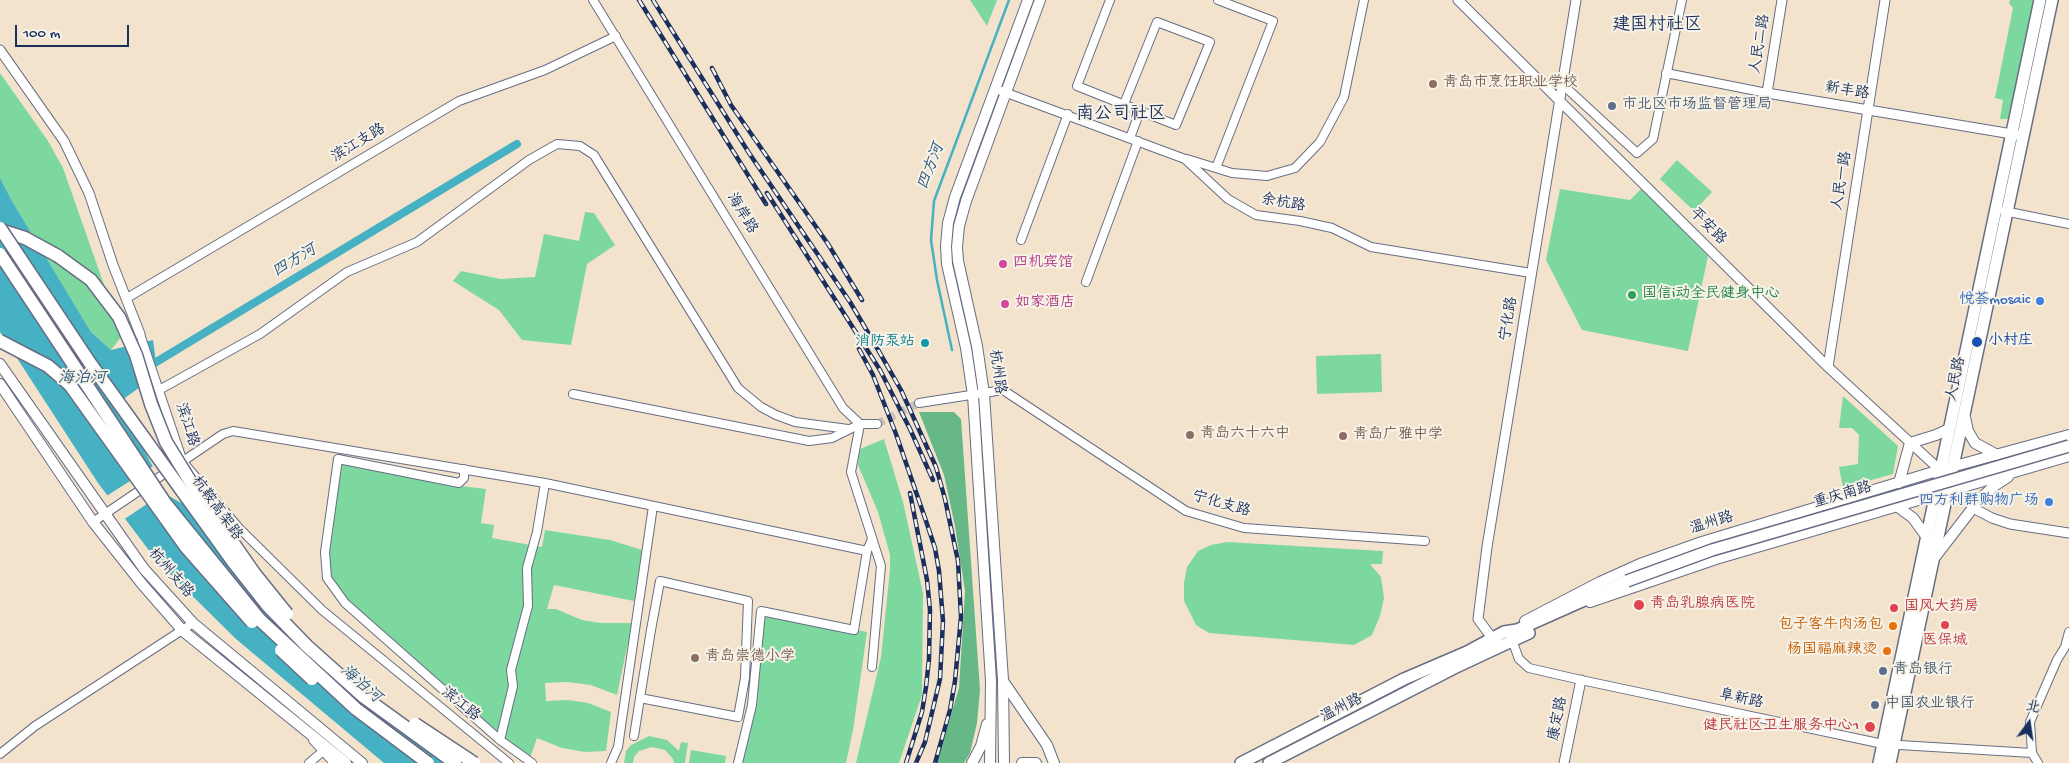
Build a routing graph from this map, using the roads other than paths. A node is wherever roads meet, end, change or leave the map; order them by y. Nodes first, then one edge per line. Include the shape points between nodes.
1 (593, 0) edge
2 (1028, 0) edge
3 (1040, 0) edge
4 (1110, 0) edge
5 (1218, 0) edge
6 (1364, 0) edge
7 (1458, 0) edge
8 (1576, 0) edge
9 (1682, 0) edge
10 (1782, 0) edge
11 (1885, 0) edge
12 (2040, 0) edge
13 (2052, 0) edge
14 (616, 36) junction
15 (0, 50) edge
16 (1666, 73) junction
17 (1562, 84) junction
18 (996, 89) junction
19 (1006, 92) junction
20 (1767, 93) junction
21 (1560, 99) junction
22 (1124, 104) junction
23 (1868, 109) junction
24 (1140, 111) junction
25 (1068, 114) junction
26 (2018, 135) junction
27 (1130, 138) junction
28 (1138, 141) junction
29 (1185, 159) junction
30 (1216, 168) junction
31 (2001, 210) junction
32 (2069, 224) edge
33 (0, 229) edge
34 (1021, 240) dead end
35 (0, 254) edge
36 (1531, 273) junction
37 (1086, 282) dead end
38 (127, 298) junction
39 (140, 334) joint
40 (0, 341) edge
41 (0, 364) edge
42 (1828, 367) junction
43 (0, 384) edge
44 (159, 390) junction
45 (573, 394) dead end
46 (984, 394) junction
47 (973, 395) junction
48 (919, 403) tunnel mouth
49 (1964, 417) junction
50 (860, 424) junction
51 (877, 424) tunnel mouth
52 (848, 429) junction
53 (1949, 429) junction
54 (2069, 435) edge
55 (1910, 443) junction
56 (2069, 446) edge
57 (1997, 455) junction
58 (2069, 456) edge
59 (180, 464) junction
60 (1954, 467) junction
61 (464, 469) junction
62 (1940, 470) junction
63 (2020, 470) junction
64 (545, 483) junction
65 (1899, 483) junction
66 (1949, 490) junction
67 (1934, 494) junction
68 (653, 506) junction
69 (1898, 507) junction
70 (1973, 508) junction
71 (108, 511) junction
72 (93, 522) junction
73 (2069, 533) edge
74 (1926, 536) junction
75 (872, 539) junction
76 (1425, 540) dead end
77 (867, 551) junction
78 (1935, 557) junction
79 (1628, 581) junction
80 (1590, 603) junction
81 (192, 623) junction
82 (635, 628) junction
83 (651, 630) junction
84 (183, 631) junction
85 (2069, 632) edge
86 (1508, 636) junction
87 (1492, 638) junction
88 (2067, 648) edge
89 (872, 667) dead end
90 (1003, 680) junction
91 (1581, 680) junction
92 (640, 698) junction
93 (991, 709) junction
94 (304, 728) junction
95 (634, 736) dead end
96 (500, 740) junction
97 (1888, 745) junction
98 (322, 752) junction
99 (2032, 753) junction
100 (0, 754) edge
101 (342, 759) edge
102 (309, 763) edge
103 (362, 763) edge
104 (426, 763) edge
105 (455, 763) edge
106 (474, 763) edge
107 (509, 763) edge
108 (532, 763) edge
109 (611, 763) edge
110 (738, 763) edge
111 (972, 763) edge
112 (990, 763) edge
113 (1004, 763) edge
114 (1022, 763) edge
115 (1036, 763) edge
116 (1054, 763) edge
117 (1241, 763) edge
118 (1269, 763) edge
119 (1564, 763) edge
120 (1879, 763) edge
121 (1890, 763) edge
122 (2038, 763) edge

1 - 14 street, 海岸路
2 - 18 main road, 杭州路
3 - 19 main road, 杭州路
4 - 22 street via 1077,86
5 - 30 street via 1273,21
6 - 30 street via 1344,97 1320,142 1295,168 1267,176
7 - 21 street, 平安路
8 - 17 street, 宁化路
9 - 16 street
10 - 20 street, 人民二路
11 - 23 street, 人民一路
12 - 26 main road, 人民路
13 - 26 main road, 人民路
14 - 38 street, 滨江支路 via 545,70 459,101
14 - 50 street, 海岸路 via 843,408
15 - 38 street, 滨江路 via 64,141 89,192
16 - 17 street via 1653,140 1637,153
16 - 20 street, 新丰路
17 - 21 street, 宁化路
18 - 19 street, 余杭路
18 - 47 main road, 杭州路 via 955,197 946,239 947,264
19 - 25 street, 余杭路
19 - 46 main road, 杭州路 via 959,226 958,261 978,346
20 - 23 street, 新丰路
21 - 36 street, 宁化路
21 - 42 street, 平安路
22 - 24 street
22 - 24 street via 1157,22 1210,42 1176,125
23 - 26 street, 新丰路
23 - 42 street, 人民一路
24 - 27 street
25 - 27 street, 余杭路
25 - 34 street
26 - 31 main road, 人民路
27 - 28 street, 余杭路
28 - 29 street, 余杭路
28 - 37 street
29 - 30 street
29 - 36 street, 余杭路 via 1228,199 1256,215 1332,228 1371,247
31 - 32 street
31 - 49 main road, 人民路
31 - 53 main road, 人民路
33 - 105 highway, 杭鞍高架路, bridge via 90,363 268,606 364,697
33 - 106 highway, bridge via 58,256 90,280 120,317 166,442 190,481 282,609 307,636 370,691
35 - 104 highway, bridge via 165,503 260,620 356,709
36 - 87 street, 宁化路 via 1478,619
38 - 39 street, 滨江路
39 - 44 street, 滨江路
40 - 104 highway, bridge via 48,366 70,385 186,547 262,632 331,697 395,745
41 - 71 main road, 杭州支路
42 - 55 street, 平安路
43 - 72 main road, 杭州支路
44 - 52 street via 260,334 347,272 417,242 529,160 557,144 580,146 594,155 738,388 776,415 795,422
44 - 59 street, 滨江路
45 - 52 street via 809,441 832,438
46 - 47 street
46 - 76 street, 宁化支路 via 1003,390 1010,394 1186,511 1244,528
46 - 90 main road, 杭州路
47 - 48 street
47 - 93 main road, 杭州路
49 - 57 main road via 1975,443
49 - 60 main road, 人民路
50 - 51 street
50 - 52 street
50 - 75 street via 851,472
53 - 55 main road
53 - 62 main road, 人民路
54 - 57 main road
55 - 62 street, 平安路
55 - 65 main road
56 - 79 main road, 重庆南路, bridge via 1712,550
57 - 60 main road
58 - 63 main road
59 - 61 street via 223,434 234,431
59 - 71 street, bridge
59 - 107 street, 滨江路 via 322,610
60 - 62 main road
60 - 66 main road, 人民路
61 - 64 street
61 - 96 street via 464,478 459,483 338,459 325,552 327,578 345,603
62 - 65 main road, 温州路
62 - 67 main road, 人民路
63 - 66 main road
63 - 70 main road via 1994,486
64 - 68 street
64 - 96 street via 527,568 528,606 511,670 513,686
65 - 86 main road, 温州路 via 1640,564 1600,582
66 - 67 main road
66 - 78 main road, 人民路
67 - 69 main road, 温州路
67 - 74 main road, 人民路
68 - 77 street
68 - 82 street
69 - 74 main road via 1913,518
69 - 80 main road, 温州路 via 1716,559
70 - 73 street via 2010,524
70 - 78 main road
71 - 72 street
71 - 81 main road, 杭州支路 via 144,569
72 - 84 main road, 杭州支路
74 - 97 main road, 人民路
75 - 77 street
75 - 89 street via 881,566
77 - 110 street via 854,630 761,611 752,705
78 - 97 main road, 人民路
79 - 80 main road, 温州路
79 - 86 main road, 温州路
80 - 86 main road, 温州路 via 1559,619
81 - 84 street
81 - 101 main road, 杭州支路
82 - 83 street
82 - 109 street via 618,748
83 - 92 street
83 - 92 street via 660,581 748,601 745,678 738,717
84 - 94 main road, 杭州支路
84 - 100 street via 35,726
85 - 88 street
86 - 87 main road, 温州路
86 - 91 street, 阜新路 via 1519,659 1529,668
86 - 118 main road, 温州路
87 - 117 main road, 温州路 via 1404,679
88 - 99 street via 2057,660 2030,722
90 - 113 main road, 杭州路
90 - 116 main road via 1047,746
91 - 97 street, 阜新路
91 - 119 street, 康定路
92 - 95 street
93 - 111 main road
93 - 112 main road, 杭州路
94 - 98 street
94 - 101 main road, 杭州支路
96 - 108 street
97 - 99 street, 阜新路
97 - 120 main road, 人民路
97 - 121 main road, 人民路
98 - 101 street
98 - 102 street
99 - 122 street
101 - 103 main road, 杭州支路
114 - 115 main road

